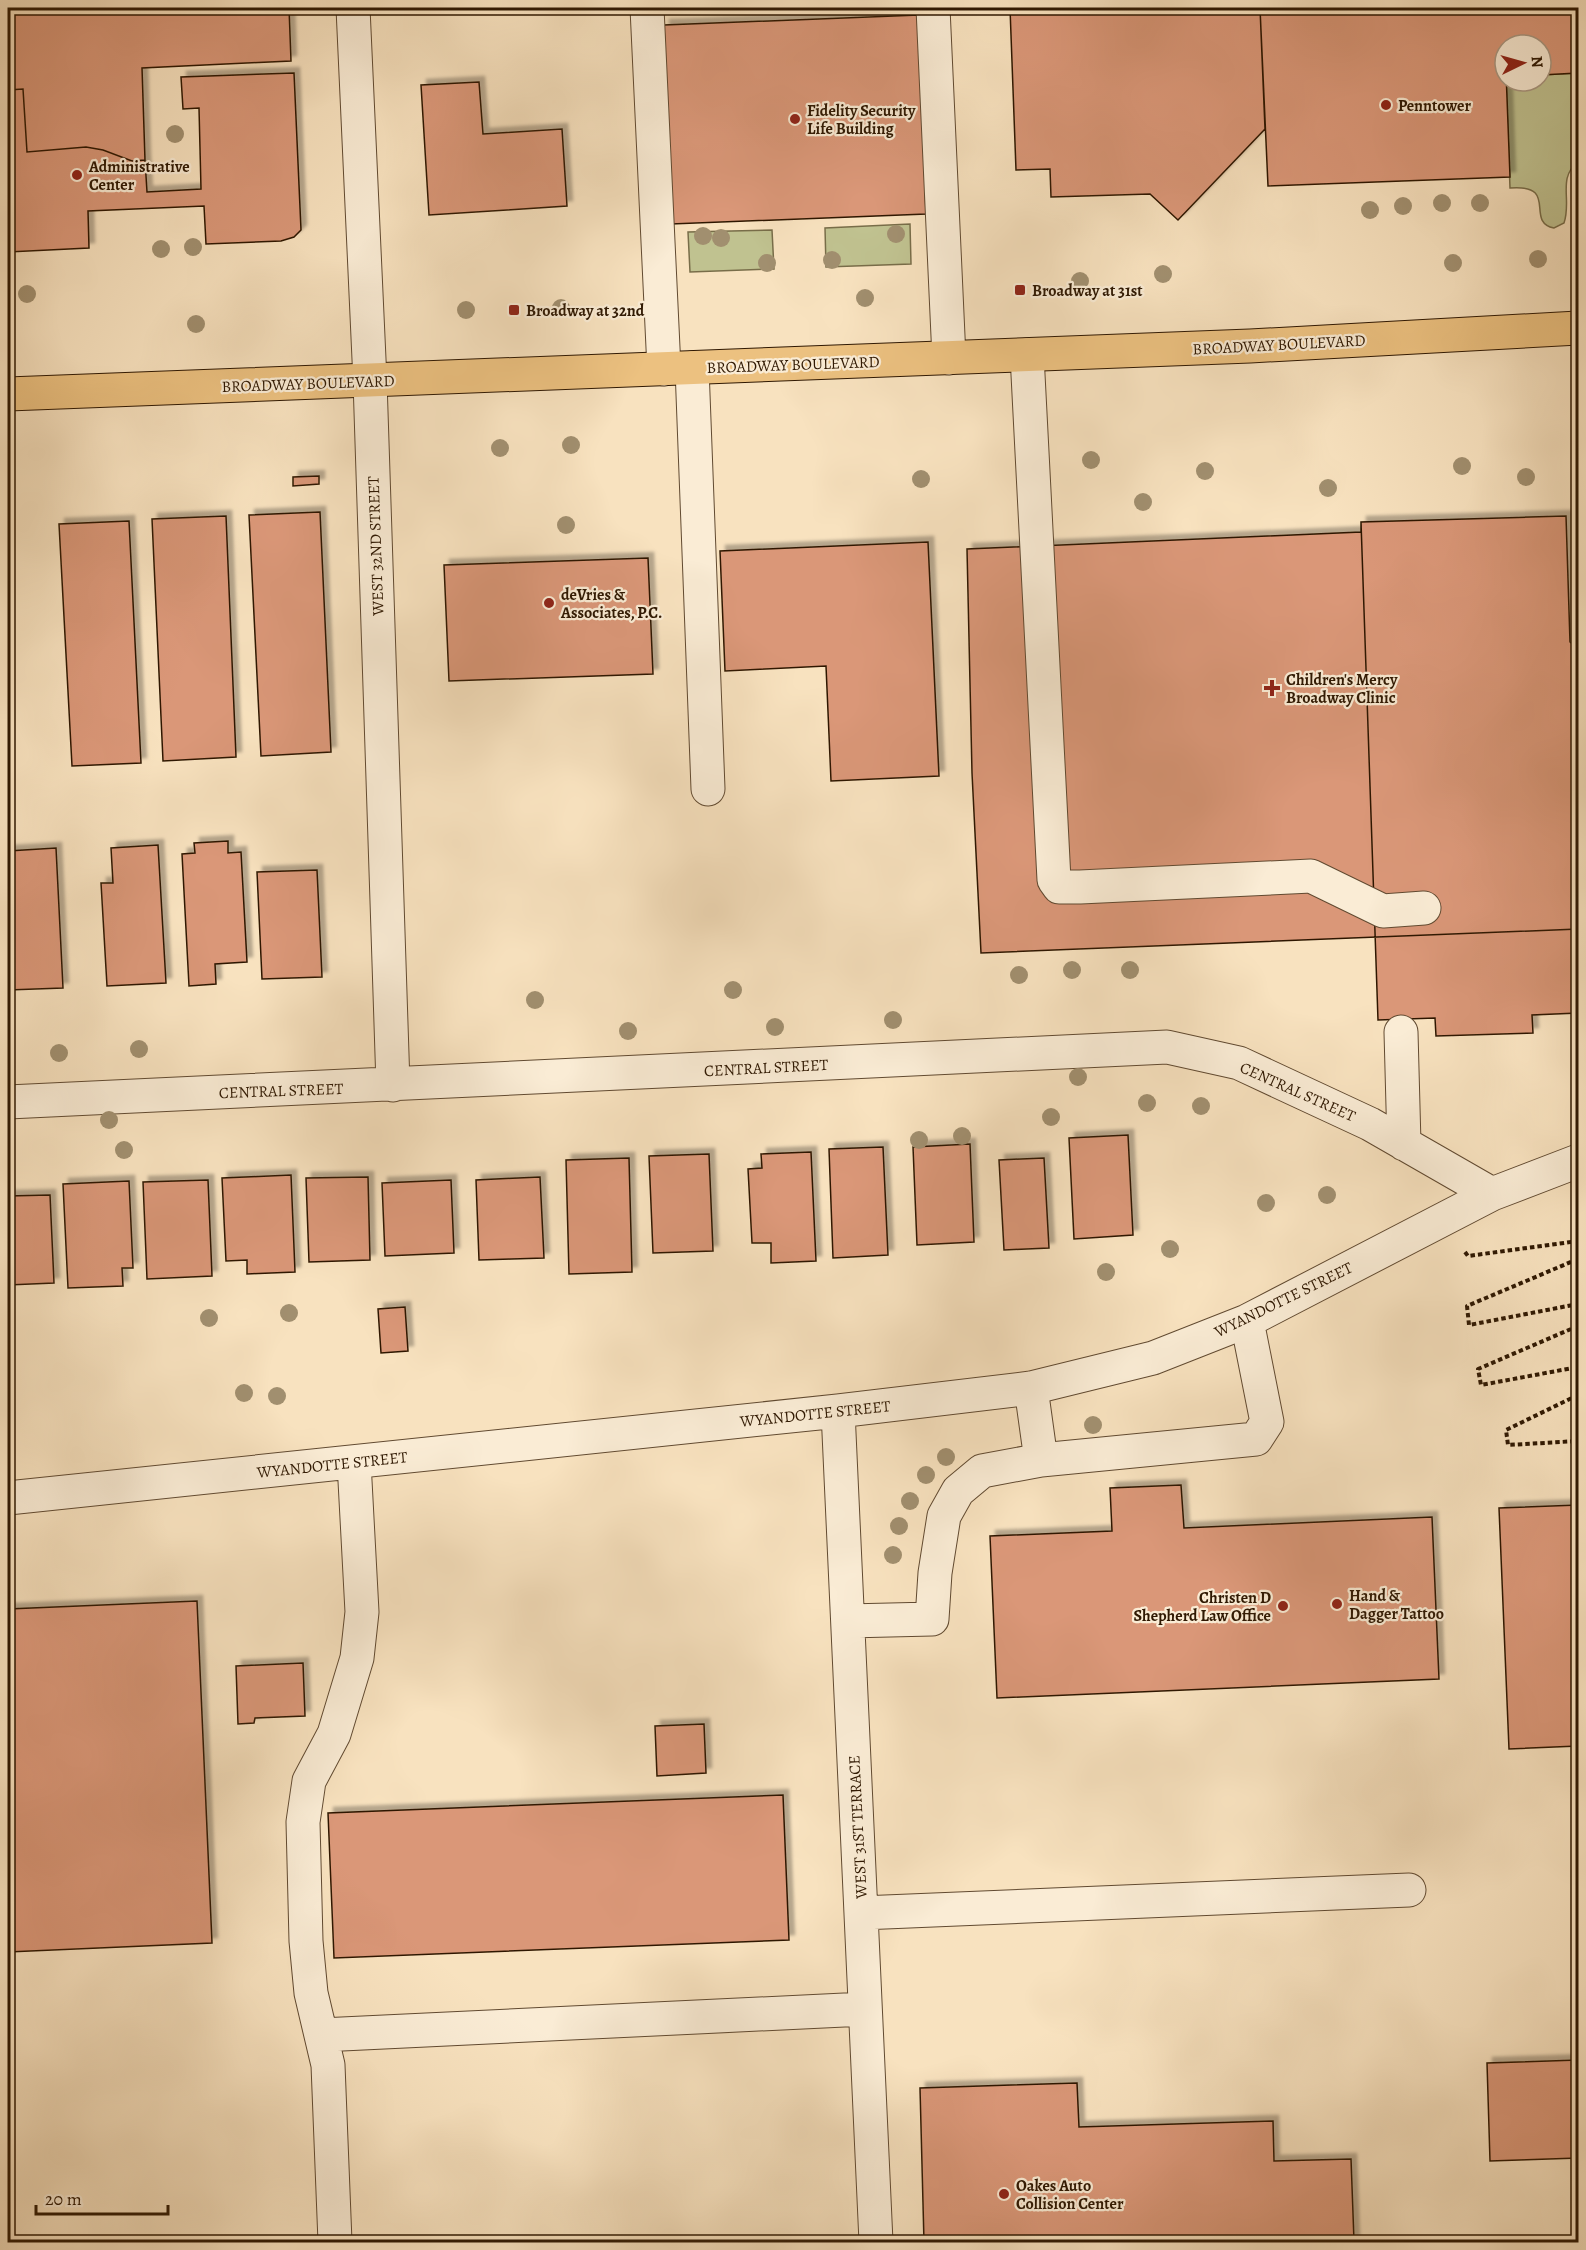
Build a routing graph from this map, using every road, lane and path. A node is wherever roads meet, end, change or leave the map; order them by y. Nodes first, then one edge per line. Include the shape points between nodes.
1 (353, 8) edge
2 (646, 8) edge
3 (933, 8) edge
4 (1578, 328) edge
5 (1027, 355) junction
6 (949, 358) junction
7 (678, 369) junction
8 (370, 381) junction
9 (8, 394) edge
10 (708, 789) dead end
11 (1424, 908) dead end
12 (1401, 1032) dead end
13 (393, 1085) junction
14 (8, 1102) edge
15 (1404, 1144) junction
16 (1578, 1161) edge
17 (1492, 1194) junction
18 (1578, 1241) edge
19 (1464, 1250) dead end
20 (1578, 1259) edge
21 (1578, 1304) edge
22 (1247, 1321) junction
23 (1578, 1326) edge
24 (1578, 1367) edge
25 (1031, 1388) junction
26 (1578, 1395) edge
27 (838, 1411) junction
28 (1578, 1441) edge
29 (1041, 1460) junction
30 (354, 1462) junction
31 (8, 1498) edge
32 (848, 1621) junction
33 (1409, 1890) dead end
34 (861, 1913) junction
35 (865, 2009) junction
36 (321, 2035) junction
37 (335, 2242) edge
38 (876, 2242) edge

1 - 8 street, WEST 32ND STREET
2 - 7 street
3 - 6 street
4 - 5 main road, BROADWAY BOULEVARD
5 - 6 main road, BROADWAY BOULEVARD
5 - 11 street via 1054,880 1059,887 1311,876 1383,911
6 - 7 main road, BROADWAY BOULEVARD
7 - 8 main road, BROADWAY BOULEVARD
7 - 10 street
8 - 9 main road, BROADWAY BOULEVARD
8 - 13 street, WEST 32ND STREET
12 - 15 street
13 - 14 street, CENTRAL STREET
13 - 15 street, CENTRAL STREET via 1167,1047 1239,1063
15 - 17 street, CENTRAL STREET
16 - 17 street, WYANDOTTE STREET
17 - 22 street, WYANDOTTE STREET
18 - 19 path via 1468,1256
20 - 21 path via 1467,1306 1469,1325
22 - 25 street, WYANDOTTE STREET via 1153,1358
22 - 29 street via 1268,1422 1256,1439
23 - 24 path via 1478,1369 1481,1385
25 - 27 street, WYANDOTTE STREET
25 - 29 street
26 - 28 path via 1506,1430 1508,1445
27 - 30 street, WYANDOTTE STREET
27 - 32 street, WEST 31ST TERRACE
29 - 32 street via 982,1471 957,1491 944,1516 932,1619
30 - 31 street, WYANDOTTE STREET
30 - 36 street via 362,1612 357,1658 334,1734 309,1781 303,1822 306,1941 311,1993
32 - 34 street, WEST 31ST TERRACE
33 - 34 street
34 - 35 street, WEST 31ST TERRACE
35 - 36 street
35 - 38 street, WEST 31ST TERRACE
36 - 37 street via 328,2065

